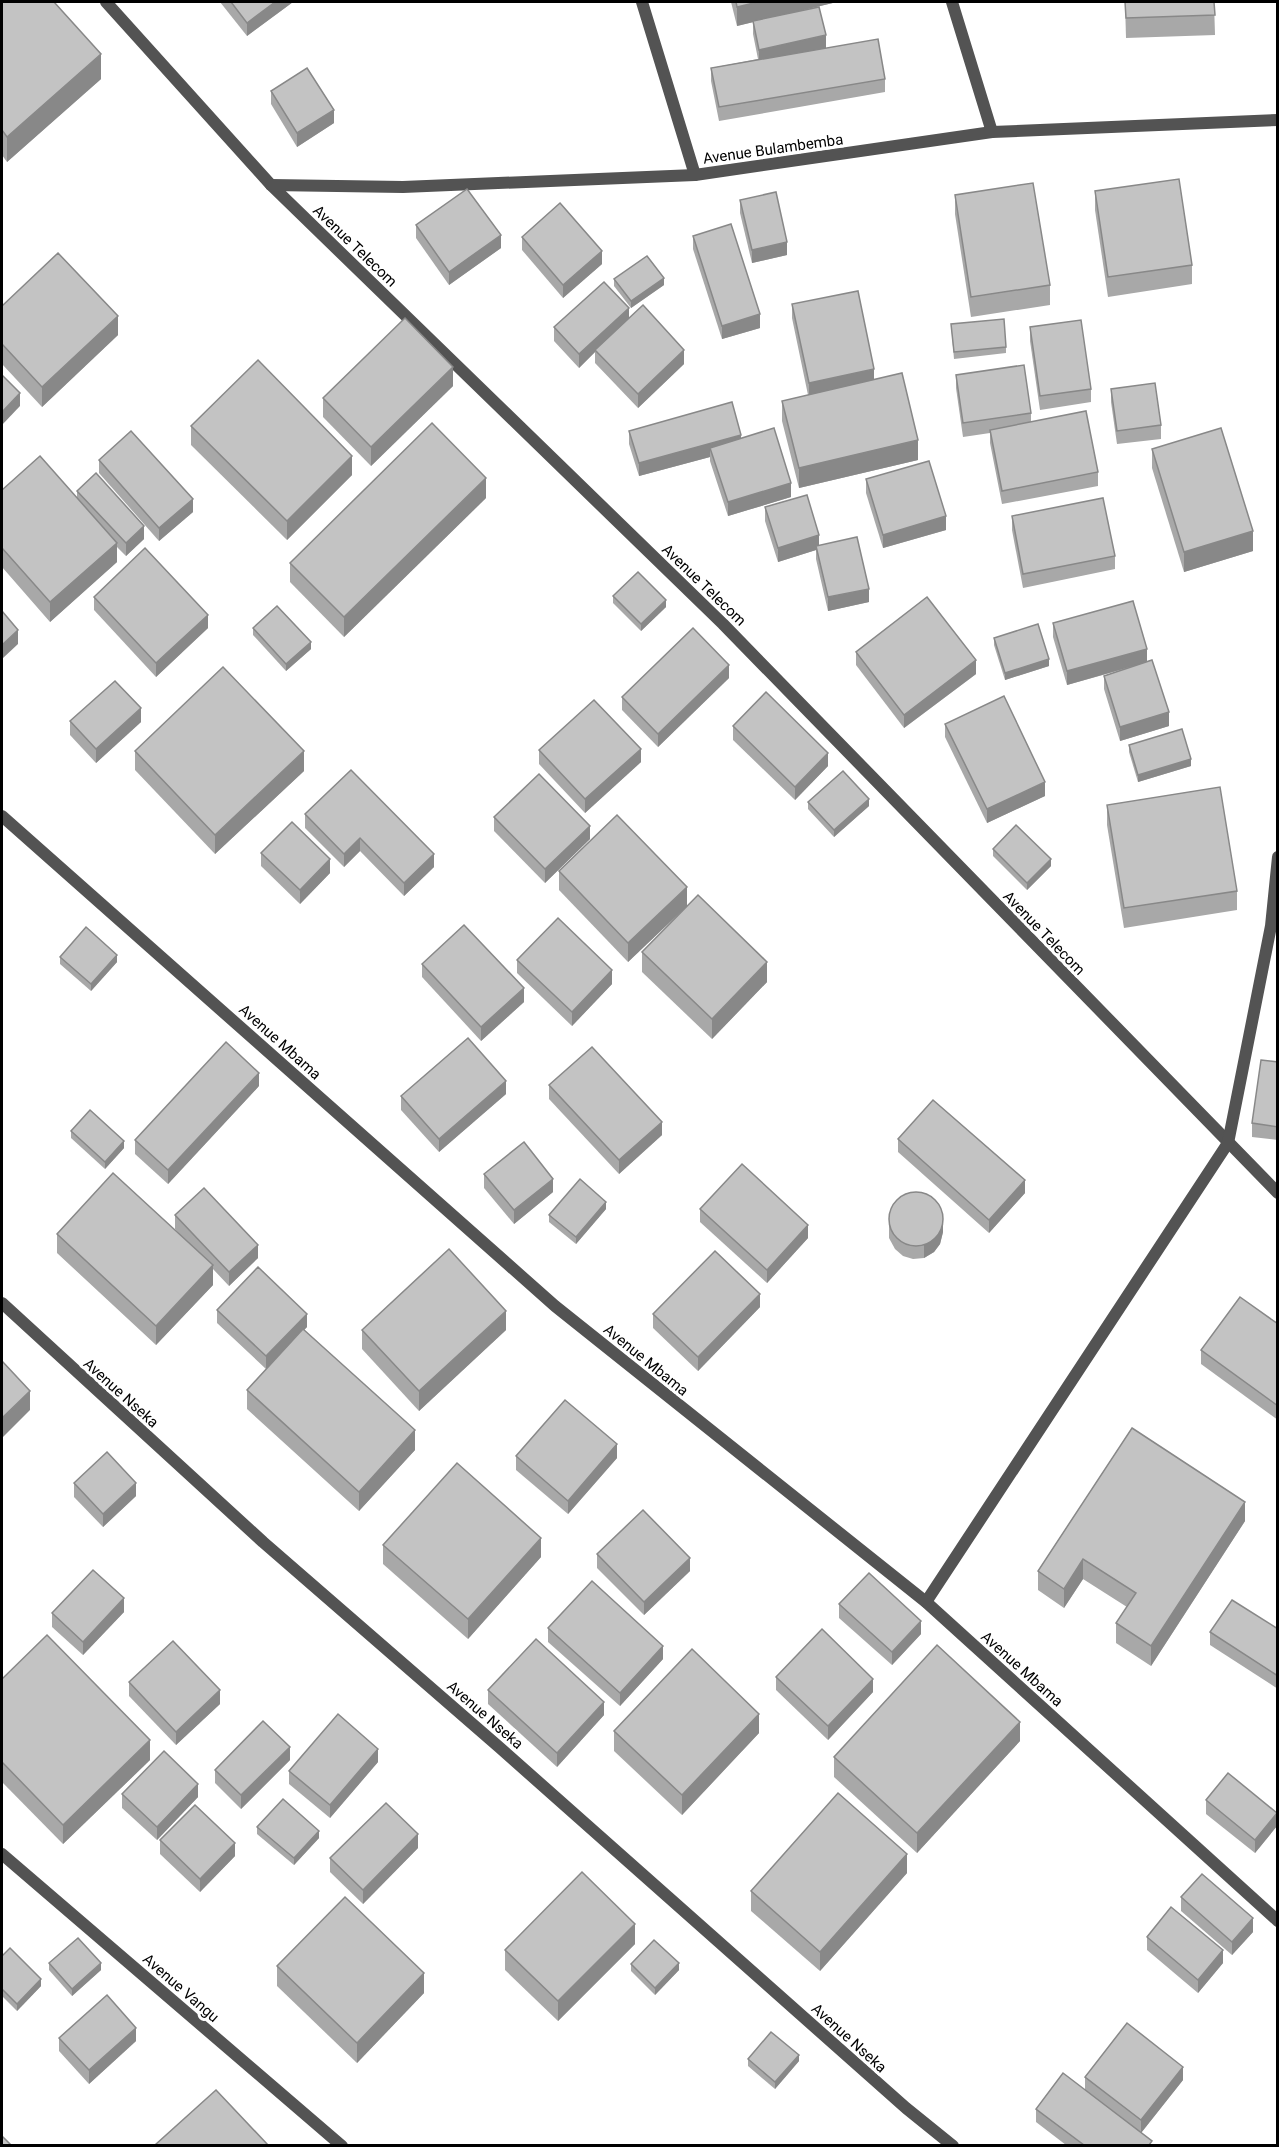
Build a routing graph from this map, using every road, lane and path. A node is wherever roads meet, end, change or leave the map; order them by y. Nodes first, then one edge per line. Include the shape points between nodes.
1 (106, 2) edge
2 (642, 2) edge
3 (952, 2) edge
4 (1278, 120) edge
5 (993, 132) junction
6 (695, 176) junction
7 (271, 185) junction
8 (2, 816) edge
9 (1278, 857) edge
10 (1228, 1143) junction
11 (1278, 1193) edge
12 (2, 1303) edge
13 (926, 1602) junction
14 (2, 1854) edge
15 (1278, 1921) edge
16 (342, 2145) edge
17 (953, 2145) edge

1 - 7 street, Avenue Telecom
2 - 6 street
3 - 5 street
4 - 5 street, Avenue Bulambemba
5 - 6 street, Avenue Bulambemba
6 - 7 street, Avenue Bulambemba via 403,187
7 - 10 street, Avenue Telecom via 723,624
8 - 13 street, Avenue Mbama via 555,1306
9 - 10 street via 1271,926
10 - 11 street, Avenue Telecom
10 - 13 street
12 - 17 street, Avenue Nseka via 254,1534 906,2108
13 - 15 street, Avenue Mbama
14 - 16 street, Avenue Vangu

